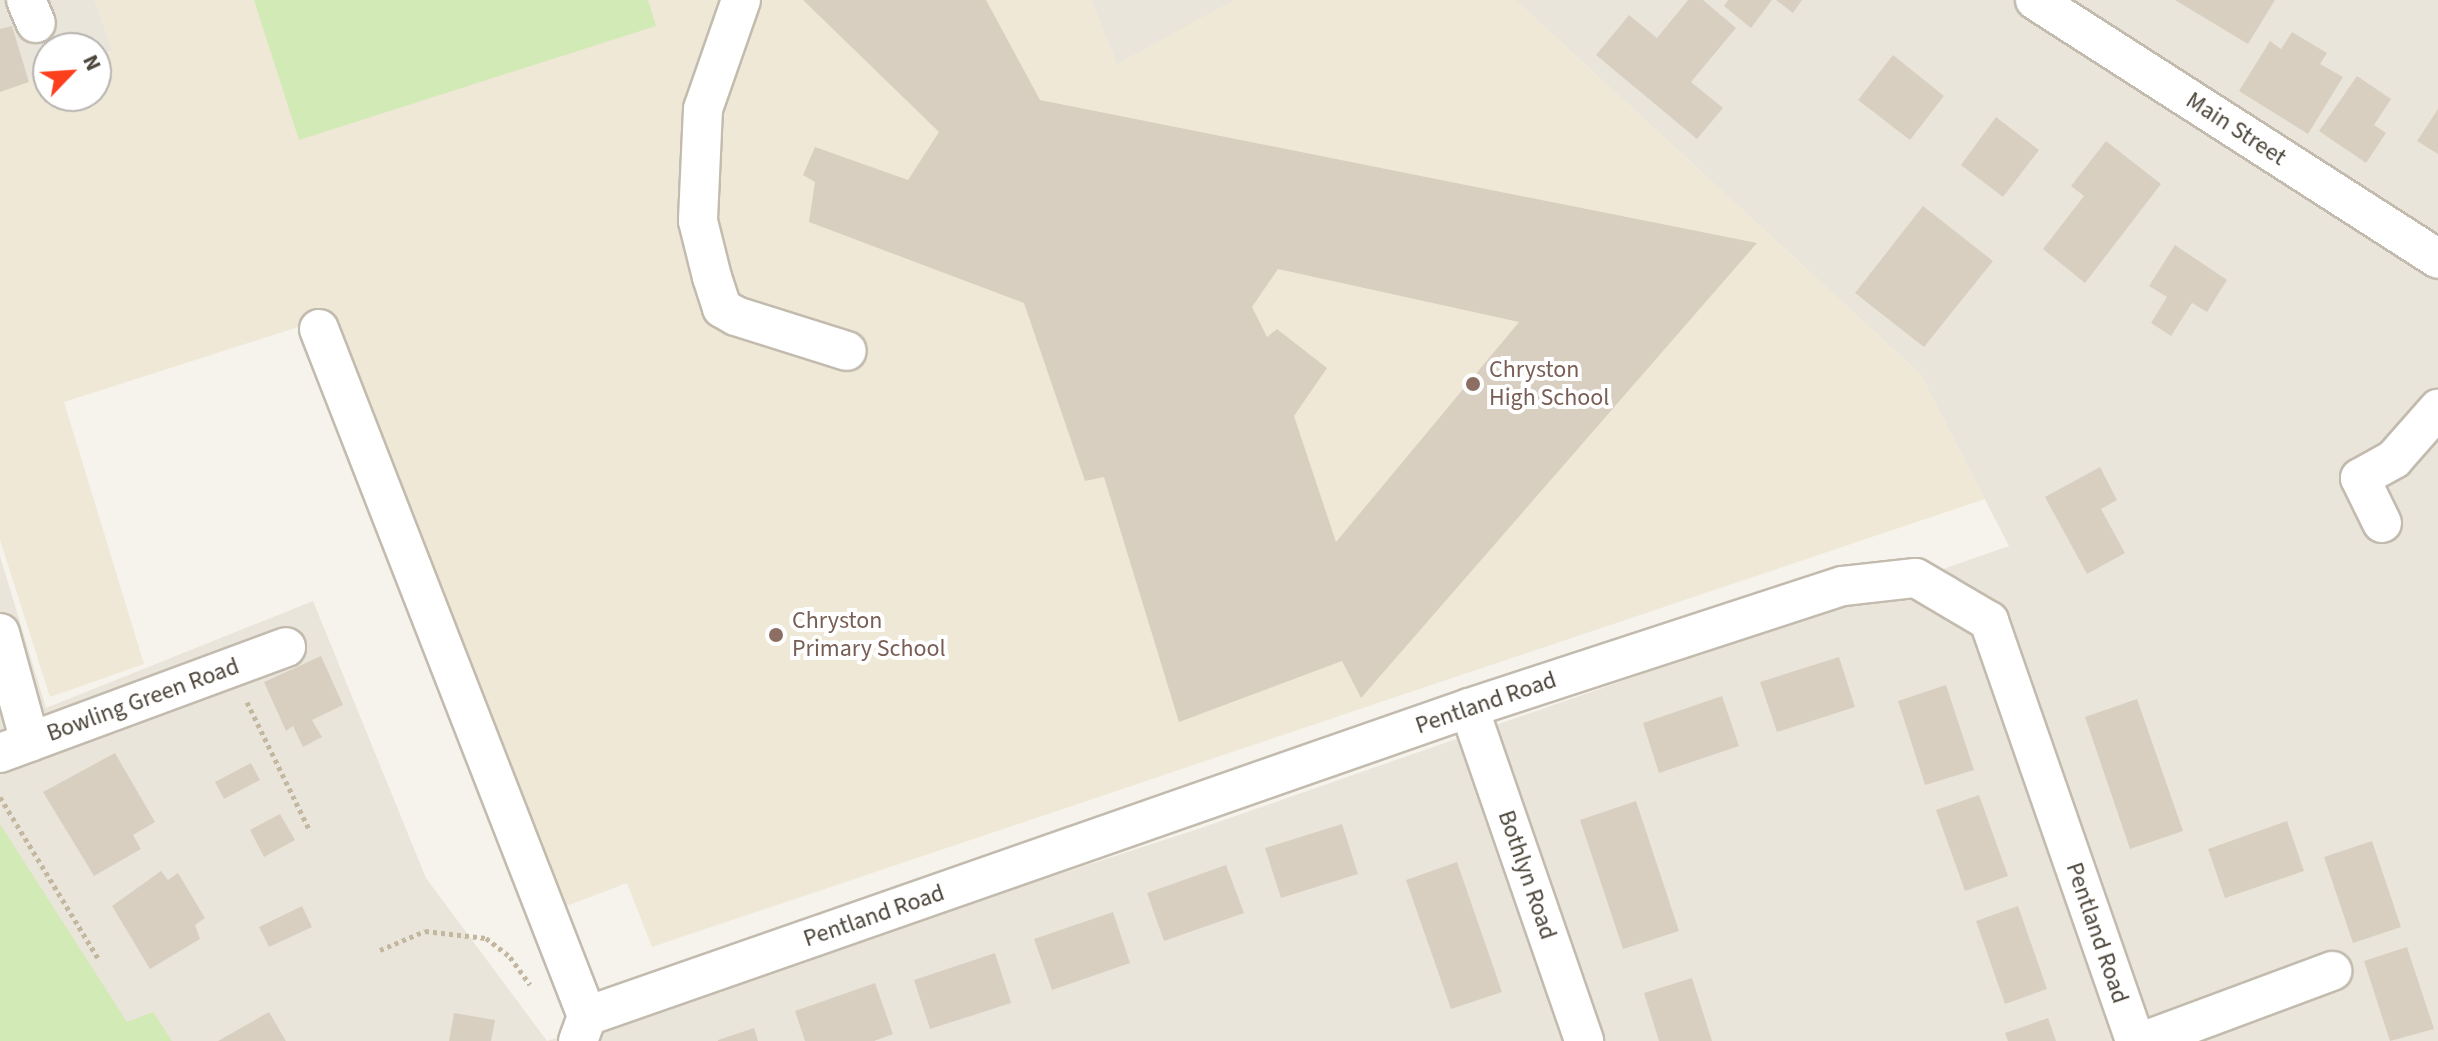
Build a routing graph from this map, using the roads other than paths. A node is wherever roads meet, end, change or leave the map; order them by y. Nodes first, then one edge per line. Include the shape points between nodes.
1 (741, 0) edge
2 (2035, 0) edge
3 (2438, 259) edge
4 (319, 329) dead end
5 (847, 351) dead end
6 (2438, 409) edge
7 (2382, 523) dead end
8 (0, 633) edge
9 (286, 647) dead end
10 (1469, 708) junction
11 (15, 747) edge
12 (2332, 971) dead end
13 (583, 1028) edge
14 (1584, 1041) edge
15 (2135, 1041) edge
16 (2144, 1041) edge

1 - 5 street via 703,109 698,221 712,277 722,308 736,316
2 - 3 street, Main Street
4 - 13 street
6 - 7 street via 2394,459 2360,478
8 - 11 street
9 - 11 street, Bowling Green Road
10 - 13 street, Pentland Road
10 - 14 street, Bothlyn Road
10 - 15 street, Pentland Road via 1843,586 1916,578 1989,621
12 - 16 street

